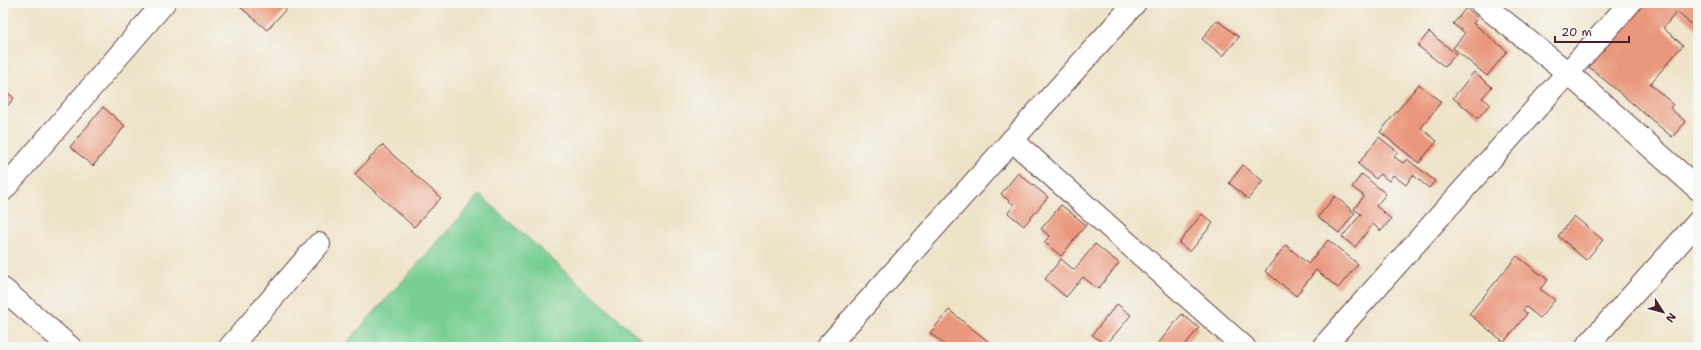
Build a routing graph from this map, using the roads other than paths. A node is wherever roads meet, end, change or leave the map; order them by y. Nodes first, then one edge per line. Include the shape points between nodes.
1 (164, 3) edge
2 (1135, 3) edge
3 (1481, 3) edge
4 (1630, 3) edge
5 (1568, 73) junction
6 (1012, 140) junction
7 (1698, 189) edge
8 (3, 190) edge
9 (1698, 222) edge
10 (319, 244) dead end
11 (3, 289) edge
12 (70, 347) edge
13 (230, 347) edge
14 (827, 347) edge
15 (1244, 347) edge
16 (1324, 347) edge
17 (1586, 347) edge

1 - 8 street
2 - 6 street
3 - 5 street
4 - 5 street
5 - 7 street
5 - 16 street
6 - 14 street
6 - 15 street
9 - 17 street
10 - 13 street
11 - 12 street

